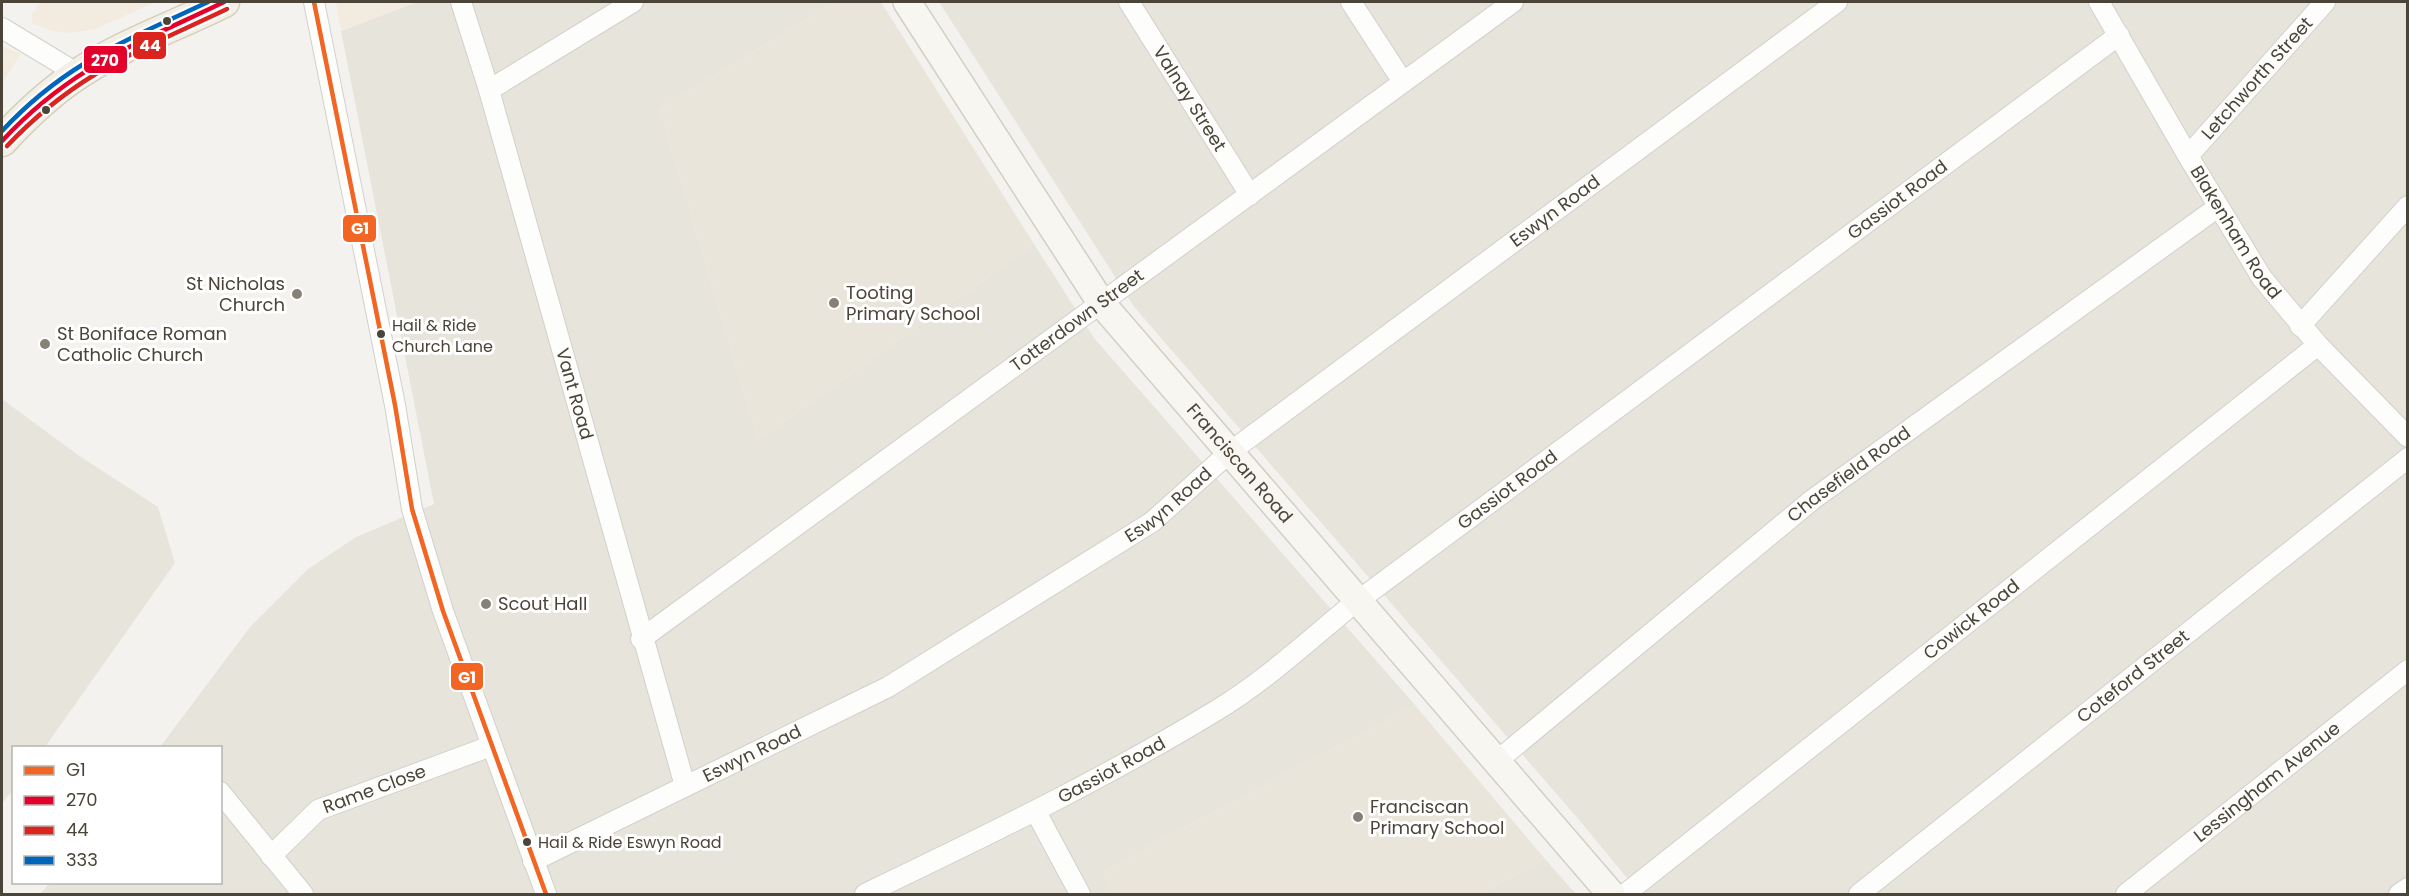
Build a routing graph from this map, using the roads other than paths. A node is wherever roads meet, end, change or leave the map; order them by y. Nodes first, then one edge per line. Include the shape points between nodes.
1 (224, 2) edge
2 (314, 2) edge
3 (461, 2) edge
4 (633, 2) edge
5 (907, 2) edge
6 (1130, 2) edge
7 (1351, 2) edge
8 (1513, 2) edge
9 (1837, 2) edge
10 (2099, 2) edge
11 (2325, 2) edge
12 (2, 28) edge
13 (2119, 35) junction
14 (78, 74) junction
15 (1403, 82) junction
16 (489, 90) junction
17 (2, 141) edge
18 (2188, 156) junction
19 (1250, 195) junction
20 (2408, 206) edge
21 (2218, 207) junction
22 (1102, 304) junction
23 (2300, 326) junction
24 (2318, 345) junction
25 (2408, 438) edge
26 (1230, 452) junction
27 (2408, 458) edge
28 (1359, 601) junction
29 (642, 639) junction
30 (2408, 670) edge
31 (491, 746) junction
32 (1497, 761) junction
33 (685, 786) junction
34 (222, 795) edge
35 (1036, 812) junction
36 (271, 856) junction
37 (533, 861) junction
38 (2408, 888) edge
39 (303, 894) edge
40 (546, 894) edge
41 (865, 894) edge
42 (1080, 894) edge
43 (1611, 894) edge
44 (1625, 894) edge
45 (1858, 894) edge
46 (2126, 894) edge
47 (2399, 894) edge

1 - 14 main road
2 - 31 street via 395,405 412,509
3 - 16 street, Vant Road
4 - 16 street
5 - 22 street, Franciscan Road
6 - 19 street, Valnay Street
7 - 15 street
8 - 15 street, Totterdown Street
9 - 26 street, Eswyn Road
10 - 13 street, Blakenham Road
11 - 18 street, Letchworth Street
12 - 14 street
13 - 18 street, Blakenham Road
13 - 28 street, Gassiot Road
14 - 17 main road via 45,98
15 - 19 street, Totterdown Street
16 - 29 street, Vant Road
18 - 21 street, Blakenham Road
19 - 22 street, Totterdown Street
20 - 23 street
21 - 23 street, Blakenham Road via 2262,278
21 - 32 street, Chasefield Road via 1812,500
22 - 26 street, Franciscan Road
22 - 29 street, Totterdown Street
23 - 24 street, Blakenham Road
24 - 25 street, Blakenham Road
24 - 44 street, Cowick Road
26 - 28 street, Franciscan Road
26 - 33 street, Eswyn Road via 1152,522 888,687
27 - 45 street, Coteford Street
28 - 32 street, Franciscan Road
28 - 35 street, Gassiot Road via 1218,709
29 - 33 street, Vant Road
30 - 46 street, Lessingham Avenue
31 - 36 street, Rame Close via 318,810
31 - 37 street
32 - 43 street, Franciscan Road
33 - 37 street, Eswyn Road
34 - 36 street
35 - 41 street, Gassiot Road
35 - 42 street
36 - 39 street
37 - 40 street
38 - 47 street

